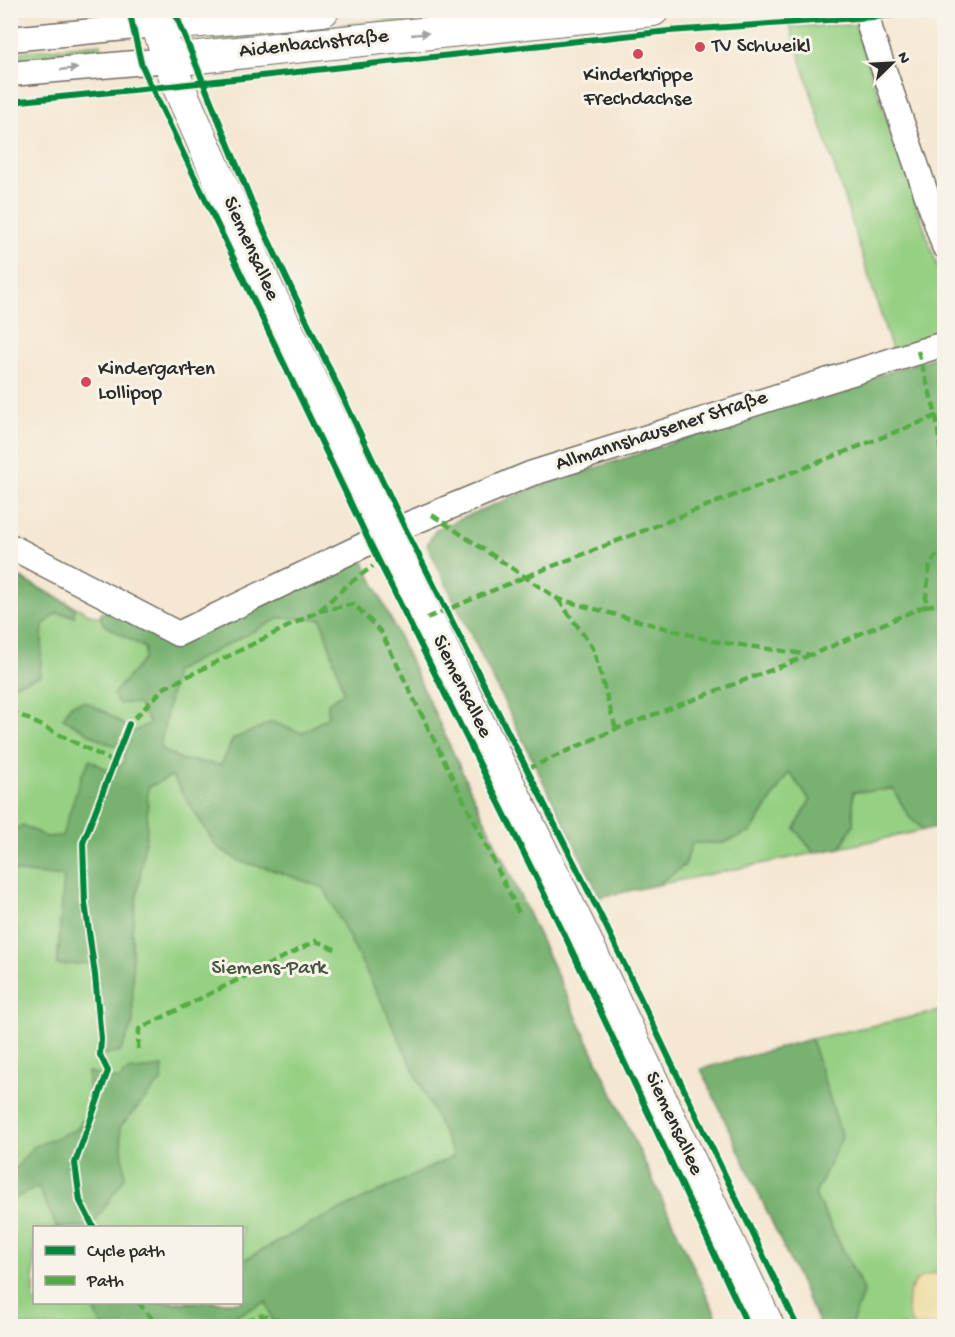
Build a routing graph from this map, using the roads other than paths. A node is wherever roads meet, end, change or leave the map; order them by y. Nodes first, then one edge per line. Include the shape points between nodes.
1 (323, 10) edge
2 (653, 10) edge
3 (866, 10) edge
4 (160, 35) edge
5 (10, 39) edge
6 (10, 74) edge
7 (945, 246) edge
8 (945, 344) edge
9 (386, 535) junction
10 (10, 546) edge
11 (768, 1326) edge

1 - 4 main road, Aidenbachstraße
4 -> 2 main road, Aidenbachstraße
3 - 7 street
4 - 5 street, Aidenbachstraße
6 -> 4 street, Aidenbachstraße
4 - 9 main road, Siemensallee via 264,282
8 - 9 street, Allmannshausener Straße via 530,474
9 - 10 street, Allmannshausener Straße via 178,634
9 - 11 main road, Siemensallee

